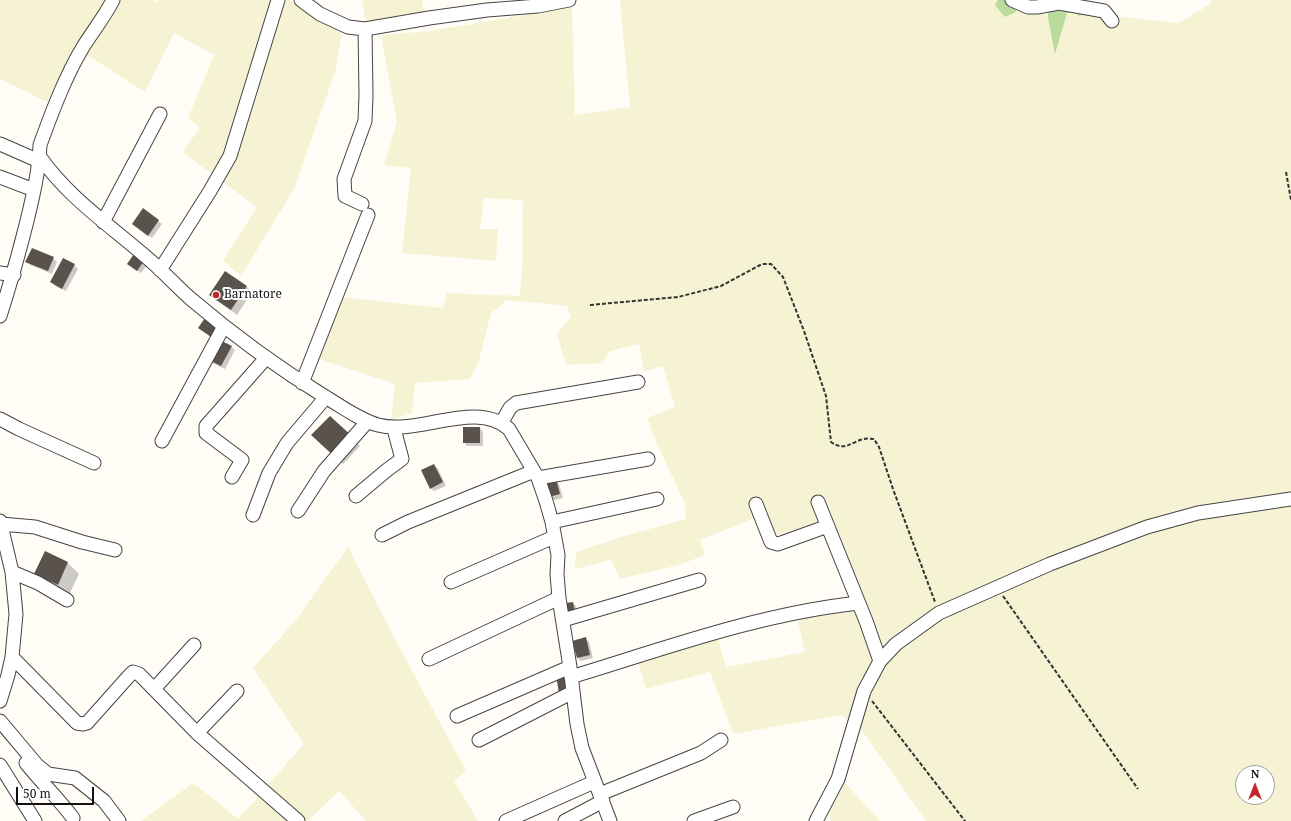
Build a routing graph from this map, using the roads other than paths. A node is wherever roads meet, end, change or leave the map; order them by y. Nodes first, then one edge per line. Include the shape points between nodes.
1 (113, 0) edge
2 (278, 0) edge
3 (301, 0) edge
4 (570, 0) edge
5 (1012, 0) edge
6 (487, 5) edge
7 (1112, 21) dead end
8 (365, 29) junction
9 (160, 114) dead end
10 (0, 144) edge
11 (39, 159) junction
12 (0, 177) edge
13 (34, 190) junction
14 (103, 222) junction
15 (160, 270) junction
16 (0, 273) edge
17 (14, 275) junction
18 (0, 316) edge
19 (224, 326) junction
20 (266, 358) junction
21 (638, 382) dead end
22 (302, 383) junction
23 (326, 398) junction
24 (0, 418) edge
25 (367, 422) junction
26 (502, 422) junction
27 (394, 428) junction
28 (162, 441) dead end
29 (648, 459) dead end
30 (94, 463) dead end
31 (536, 475) junction
32 (232, 477) dead end
33 (356, 496) dead end
34 (657, 499) dead end
35 (1291, 499) edge
36 (818, 502) dead end
37 (756, 504) dead end
38 (298, 511) dead end
39 (253, 515) dead end
40 (1, 522) edge
41 (552, 522) junction
42 (828, 526) junction
43 (382, 535) dead end
44 (554, 536) junction
45 (115, 550) dead end
46 (12, 572) junction
47 (699, 580) dead end
48 (451, 582) dead end
49 (559, 598) junction
50 (67, 600) dead end
51 (858, 603) junction
52 (563, 620) junction
53 (194, 645) dead end
54 (12, 657) junction
55 (429, 659) dead end
56 (880, 661) junction
57 (571, 672) junction
58 (154, 689) junction
59 (237, 691) dead end
60 (573, 692) junction
61 (0, 701) edge
62 (457, 716) dead end
63 (0, 721) edge
64 (197, 733) junction
65 (0, 735) edge
66 (479, 740) dead end
67 (721, 740) dead end
68 (0, 765) edge
69 (594, 782) junction
70 (602, 798) junction
71 (733, 806) dead end
72 (73, 818) dead end
73 (35, 821) edge
74 (119, 821) edge
75 (298, 821) edge
76 (506, 821) edge
77 (565, 821) edge
78 (610, 821) edge
79 (694, 821) edge
80 (816, 821) edge

1 - 11 street via 83,46 68,76 40,145
2 - 15 street via 230,156
3 - 8 street via 320,14 348,27
4 - 6 street via 538,6
5 - 7 street via 1028,7 1059,3 1104,11
6 - 8 street
8 - 22 street via 365,121 344,179 345,196 365,209
9 - 14 street
10 - 11 street
11 - 13 street
11 - 14 street via 68,192
12 - 13 street
13 - 17 street
14 - 15 street
15 - 19 street
16 - 17 street
17 - 18 street
19 - 20 street
19 - 28 street
20 - 22 street
20 - 32 street via 206,426 206,433 242,460
21 - 26 street via 516,403
22 - 23 street
23 - 25 street
23 - 39 street via 287,443 269,473
24 - 30 street
25 - 27 street
25 - 38 street via 324,471
26 - 27 street via 476,416
26 - 31 street via 509,429
27 - 33 street via 402,459
29 - 31 street
31 - 41 street
31 - 43 street via 408,522
34 - 41 street
35 - 56 street via 1198,513 1121,536 939,613 896,644
36 - 42 street
37 - 42 street via 771,542 778,544
40 - 45 street via 34,527
40 - 46 street
41 - 44 street
42 - 51 street
44 - 48 street
44 - 49 street via 558,555
46 - 50 street
46 - 54 street via 16,614
47 - 52 street
49 - 52 street
49 - 55 street
51 - 56 street
51 - 57 street via 828,606 738,626
52 - 57 street
53 - 58 street
54 - 58 street via 77,723 87,723 133,672 139,674
54 - 61 street
56 - 80 street via 864,690 838,779
57 - 60 street
57 - 62 street
58 - 64 street
59 - 64 street
60 - 66 street
60 - 69 street via 582,748
63 - 74 street via 37,765 48,774 75,778 104,801
64 - 75 street
65 - 72 street
67 - 70 street via 701,753
68 - 73 street
69 - 70 street
69 - 76 street
70 - 77 street
70 - 78 street
71 - 79 street

